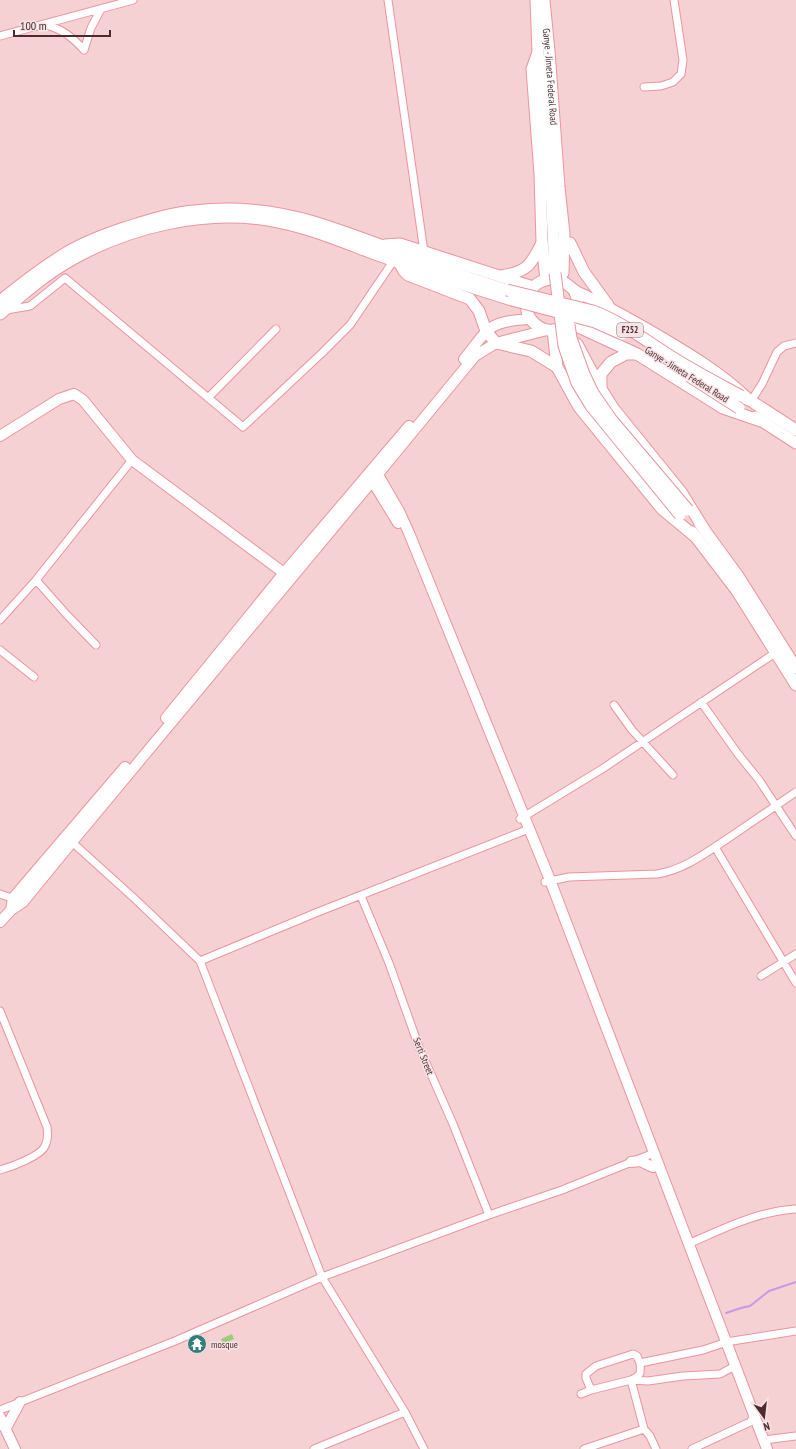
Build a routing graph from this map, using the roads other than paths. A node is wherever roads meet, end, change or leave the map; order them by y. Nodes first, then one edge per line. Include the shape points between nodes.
1 (133, 0) edge
2 (388, 0) edge
3 (536, 0) edge
4 (544, 0) edge
5 (674, 0) edge
6 (101, 9) junction
7 (44, 24) junction
8 (0, 36) edge
9 (544, 52) junction
10 (644, 87) dead end
11 (542, 242) junction
12 (570, 243) junction
13 (382, 245) junction
14 (424, 252) junction
15 (396, 261) junction
16 (498, 276) junction
17 (546, 280) junction
18 (534, 287) junction
19 (572, 287) junction
20 (510, 295) junction
21 (610, 307) junction
22 (1, 308) edge
23 (530, 319) junction
24 (569, 324) junction
25 (276, 329) dead end
26 (550, 330) junction
27 (486, 331) junction
28 (496, 343) junction
29 (796, 343) edge
30 (637, 354) junction
31 (557, 366) junction
32 (601, 389) junction
33 (208, 398) junction
34 (745, 401) junction
35 (761, 421) junction
36 (796, 430) edge
37 (0, 436) edge
38 (796, 443) edge
39 (132, 460) junction
40 (373, 474) junction
41 (700, 533) junction
42 (284, 573) junction
43 (36, 580) junction
44 (0, 620) edge
45 (96, 645) dead end
46 (0, 650) edge
47 (776, 653) junction
48 (796, 668) edge
49 (34, 677) dead end
50 (796, 685) edge
51 (702, 702) junction
52 (614, 705) dead end
53 (643, 741) junction
54 (673, 774) dead end
55 (796, 792) edge
56 (776, 805) junction
57 (522, 818) junction
58 (526, 830) junction
59 (796, 836) edge
60 (72, 842) junction
61 (715, 847) junction
62 (547, 881) junction
63 (0, 894) edge
64 (361, 896) junction
65 (13, 898) junction
66 (23, 902) junction
67 (11, 910) junction
68 (0, 922) edge
69 (796, 954) edge
70 (200, 962) junction
71 (783, 962) junction
72 (761, 976) dead end
73 (796, 982) edge
74 (0, 1011) edge
75 (651, 1154) junction
76 (631, 1162) junction
77 (653, 1167) junction
78 (0, 1170) edge
79 (796, 1209) edge
80 (489, 1215) junction
81 (688, 1244) junction
82 (322, 1277) junction
83 (796, 1330) edge
84 (723, 1343) junction
85 (640, 1363) junction
86 (732, 1368) junction
87 (631, 1380) junction
88 (591, 1390) junction
89 (581, 1394) dead end
90 (20, 1402) junction
91 (0, 1410) edge
92 (404, 1412) junction
93 (0, 1417) edge
94 (752, 1419) junction
95 (3, 1426) edge
96 (644, 1429) junction
97 (796, 1436) edge
98 (764, 1446) edge
99 (15, 1449) edge
100 (314, 1449) edge
101 (424, 1449) edge
102 (584, 1449) edge
103 (656, 1449) edge
104 (692, 1449) edge

1 - 6 street
2 - 14 street
3 - 9 main road, Ganye - Jimeta Federal Road
4 - 9 main road, Ganye - Jimeta Federal Road
5 - 10 street via 683,60 681,74 673,82
6 - 7 street
6 - 7 street via 84,50 66,32
7 - 8 street
9 - 11 main road via 532,69
9 - 12 main road via 555,72
9 - 41 main road, Ganye - Jimeta Federal Road, bridge via 564,234 559,273 571,338 593,393
11 - 16 main road via 532,263 515,274
11 - 17 main road
12 - 19 main road
12 - 21 main road via 584,272
13 - 14 main road via 400,244
13 - 20 main road
13 - 22 main road via 312,222 268,212 231,209 194,211 152,219 105,235 66,253 25,281
14 - 16 main road
15 - 20 main road via 470,287
15 - 22 main road via 317,233 268,220 219,218 181,222 136,233 89,251
15 - 27 main road via 408,275 470,299 479,311
15 - 33 street via 350,325 243,427
16 - 18 main road
17 - 18 main road
17 - 19 main road via 557,279
18 - 23 main road via 526,302
19 - 21 main road
19 - 24 main road via 578,306 576,315
20 - 34 main road, Ganye - Jimeta Federal Road / F252, bridge via 603,315
21 - 34 main road via 730,382
22 - 33 street via 30,306 65,278
23 - 26 main road via 540,328
23 - 27 main road via 510,321
24 - 26 main road via 558,330
24 - 30 main road
24 - 32 main road
25 - 33 street
26 - 28 main road
26 - 31 main road
27 - 28 main road
27 - 40 main road
28 - 31 main road via 530,351
28 - 40 main road via 475,356
29 - 34 street via 784,346 777,352 762,384
30 - 32 main road via 626,354 611,362 602,374
30 - 35 main road via 723,408
31 - 41 main road via 579,407 662,509
32 - 41 main road via 613,408 681,492
34 - 35 main road, Ganye - Jimeta Federal Road / F252
34 - 36 main road, Ganye - Jimeta Federal Road / F252
35 - 38 main road, Ganye - Jimeta Federal Road / F252
37 - 39 main road via 59,399 74,394 83,400
39 - 42 main road
39 - 43 street
40 - 42 main road
40 - 57 main road via 399,511 409,533
40 - 60 main road
41 - 47 main road
41 - 48 main road via 738,576
42 - 65 main road via 150,737
43 - 44 street
43 - 45 street
46 - 49 street
47 - 50 main road
47 - 51 street
51 - 53 street
51 - 56 street
52 - 53 street
53 - 54 street
53 - 57 street
55 - 56 street
56 - 59 street
56 - 61 street
57 - 58 main road
58 - 62 main road
58 - 64 street
60 - 66 main road
60 - 70 street
61 - 62 street via 670,872 569,877
61 - 71 street
62 - 75 main road
63 - 65 street
64 - 70 street
64 - 80 street, Serti Street via 389,963 419,1047
65 - 66 street
65 - 67 main road
66 - 67 main road
67 - 68 main road
69 - 71 street
70 - 82 street
71 - 72 street
71 - 73 street
74 - 78 street via 47,1127 48,1139 45,1148 34,1156
75 - 76 street
75 - 77 main road
75 - 81 main road
76 - 77 main road via 640,1161
76 - 80 street via 562,1190
77 - 84 main road
79 - 81 street via 766,1213
80 - 82 street
81 - 84 main road
82 - 90 street via 175,1341
82 - 92 street
83 - 84 street
84 - 85 street via 703,1350
84 - 86 main road
85 - 87 street via 641,1373
85 - 88 street via 633,1354 596,1366 586,1374
86 - 87 street via 713,1375 648,1381
86 - 94 main road
87 - 88 street
87 - 96 street
88 - 89 street
90 - 91 street
90 - 95 main road
92 - 100 street
92 - 101 street
93 - 95 main road
94 - 98 main road
94 - 104 street
95 - 99 main road
96 - 102 street
96 - 103 street
97 - 98 street

